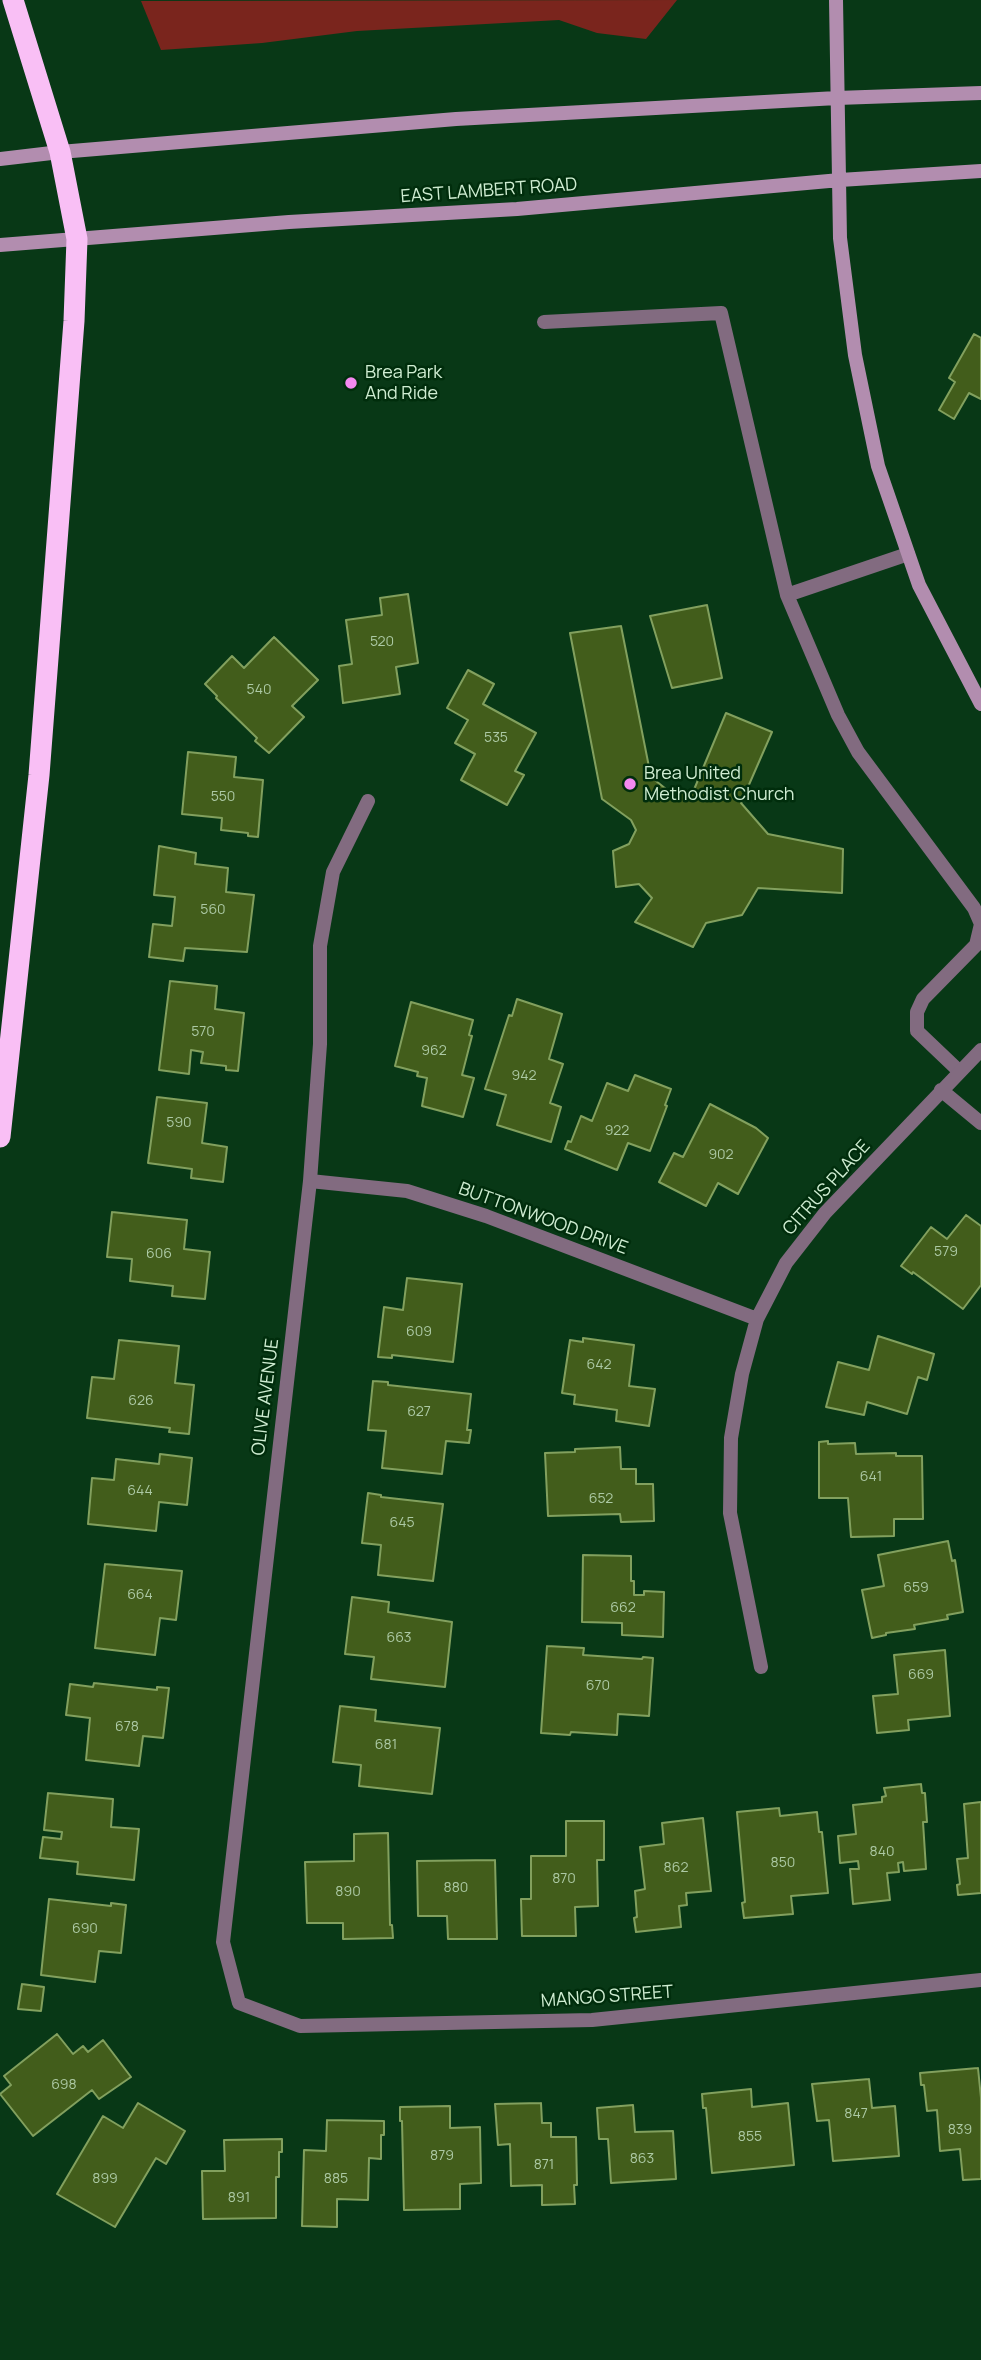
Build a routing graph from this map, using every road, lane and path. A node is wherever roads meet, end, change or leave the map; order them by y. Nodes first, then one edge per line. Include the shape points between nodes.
1 (13, 0) edge
2 (836, 0) edge
3 (981, 93) edge
4 (837, 98) junction
5 (60, 152) junction
6 (0, 159) edge
7 (981, 171) edge
8 (840, 180) junction
9 (77, 239) junction
10 (0, 245) edge
11 (544, 322) dead end
12 (908, 554) junction
13 (787, 595) junction
14 (981, 704) edge
15 (368, 802) dead end
16 (981, 1049) edge
17 (959, 1071) junction
18 (941, 1090) junction
19 (981, 1123) edge
20 (0, 1137) edge
21 (310, 1181) junction
22 (757, 1319) junction
23 (761, 1667) dead end
24 (981, 1980) edge
25 (239, 2003) joint

1 - 5 highway
2 - 4 main road
3 - 4 main road
4 - 5 main road via 456,119
4 - 8 main road
5 - 6 main road
5 - 9 highway
7 - 8 main road, EAST LAMBERT ROAD
8 - 9 main road, EAST LAMBERT ROAD via 516,209
8 - 12 main road via 840,239 855,355 878,466
9 - 10 main road, EAST LAMBERT ROAD
9 - 20 highway via 39,775
11 - 13 street via 721,313
12 - 13 street
12 - 14 main road via 919,585
13 - 17 street via 858,752 974,908 981,924 976,945 923,999 917,1012 917,1031
15 - 21 street, OLIVE AVENUE via 333,872 320,946 320,1044
16 - 17 street, CITRUS PLACE
17 - 18 street, CITRUS PLACE
18 - 19 street
18 - 22 street, CITRUS PLACE via 825,1213 786,1263
21 - 22 street, BUTTONWOOD DRIVE via 407,1191 486,1216
21 - 25 street, OLIVE AVENUE via 223,1942
22 - 23 street, CITRUS PLACE via 731,1438 730,1513
24 - 25 street, MANGO STREET via 592,2020 300,2026

